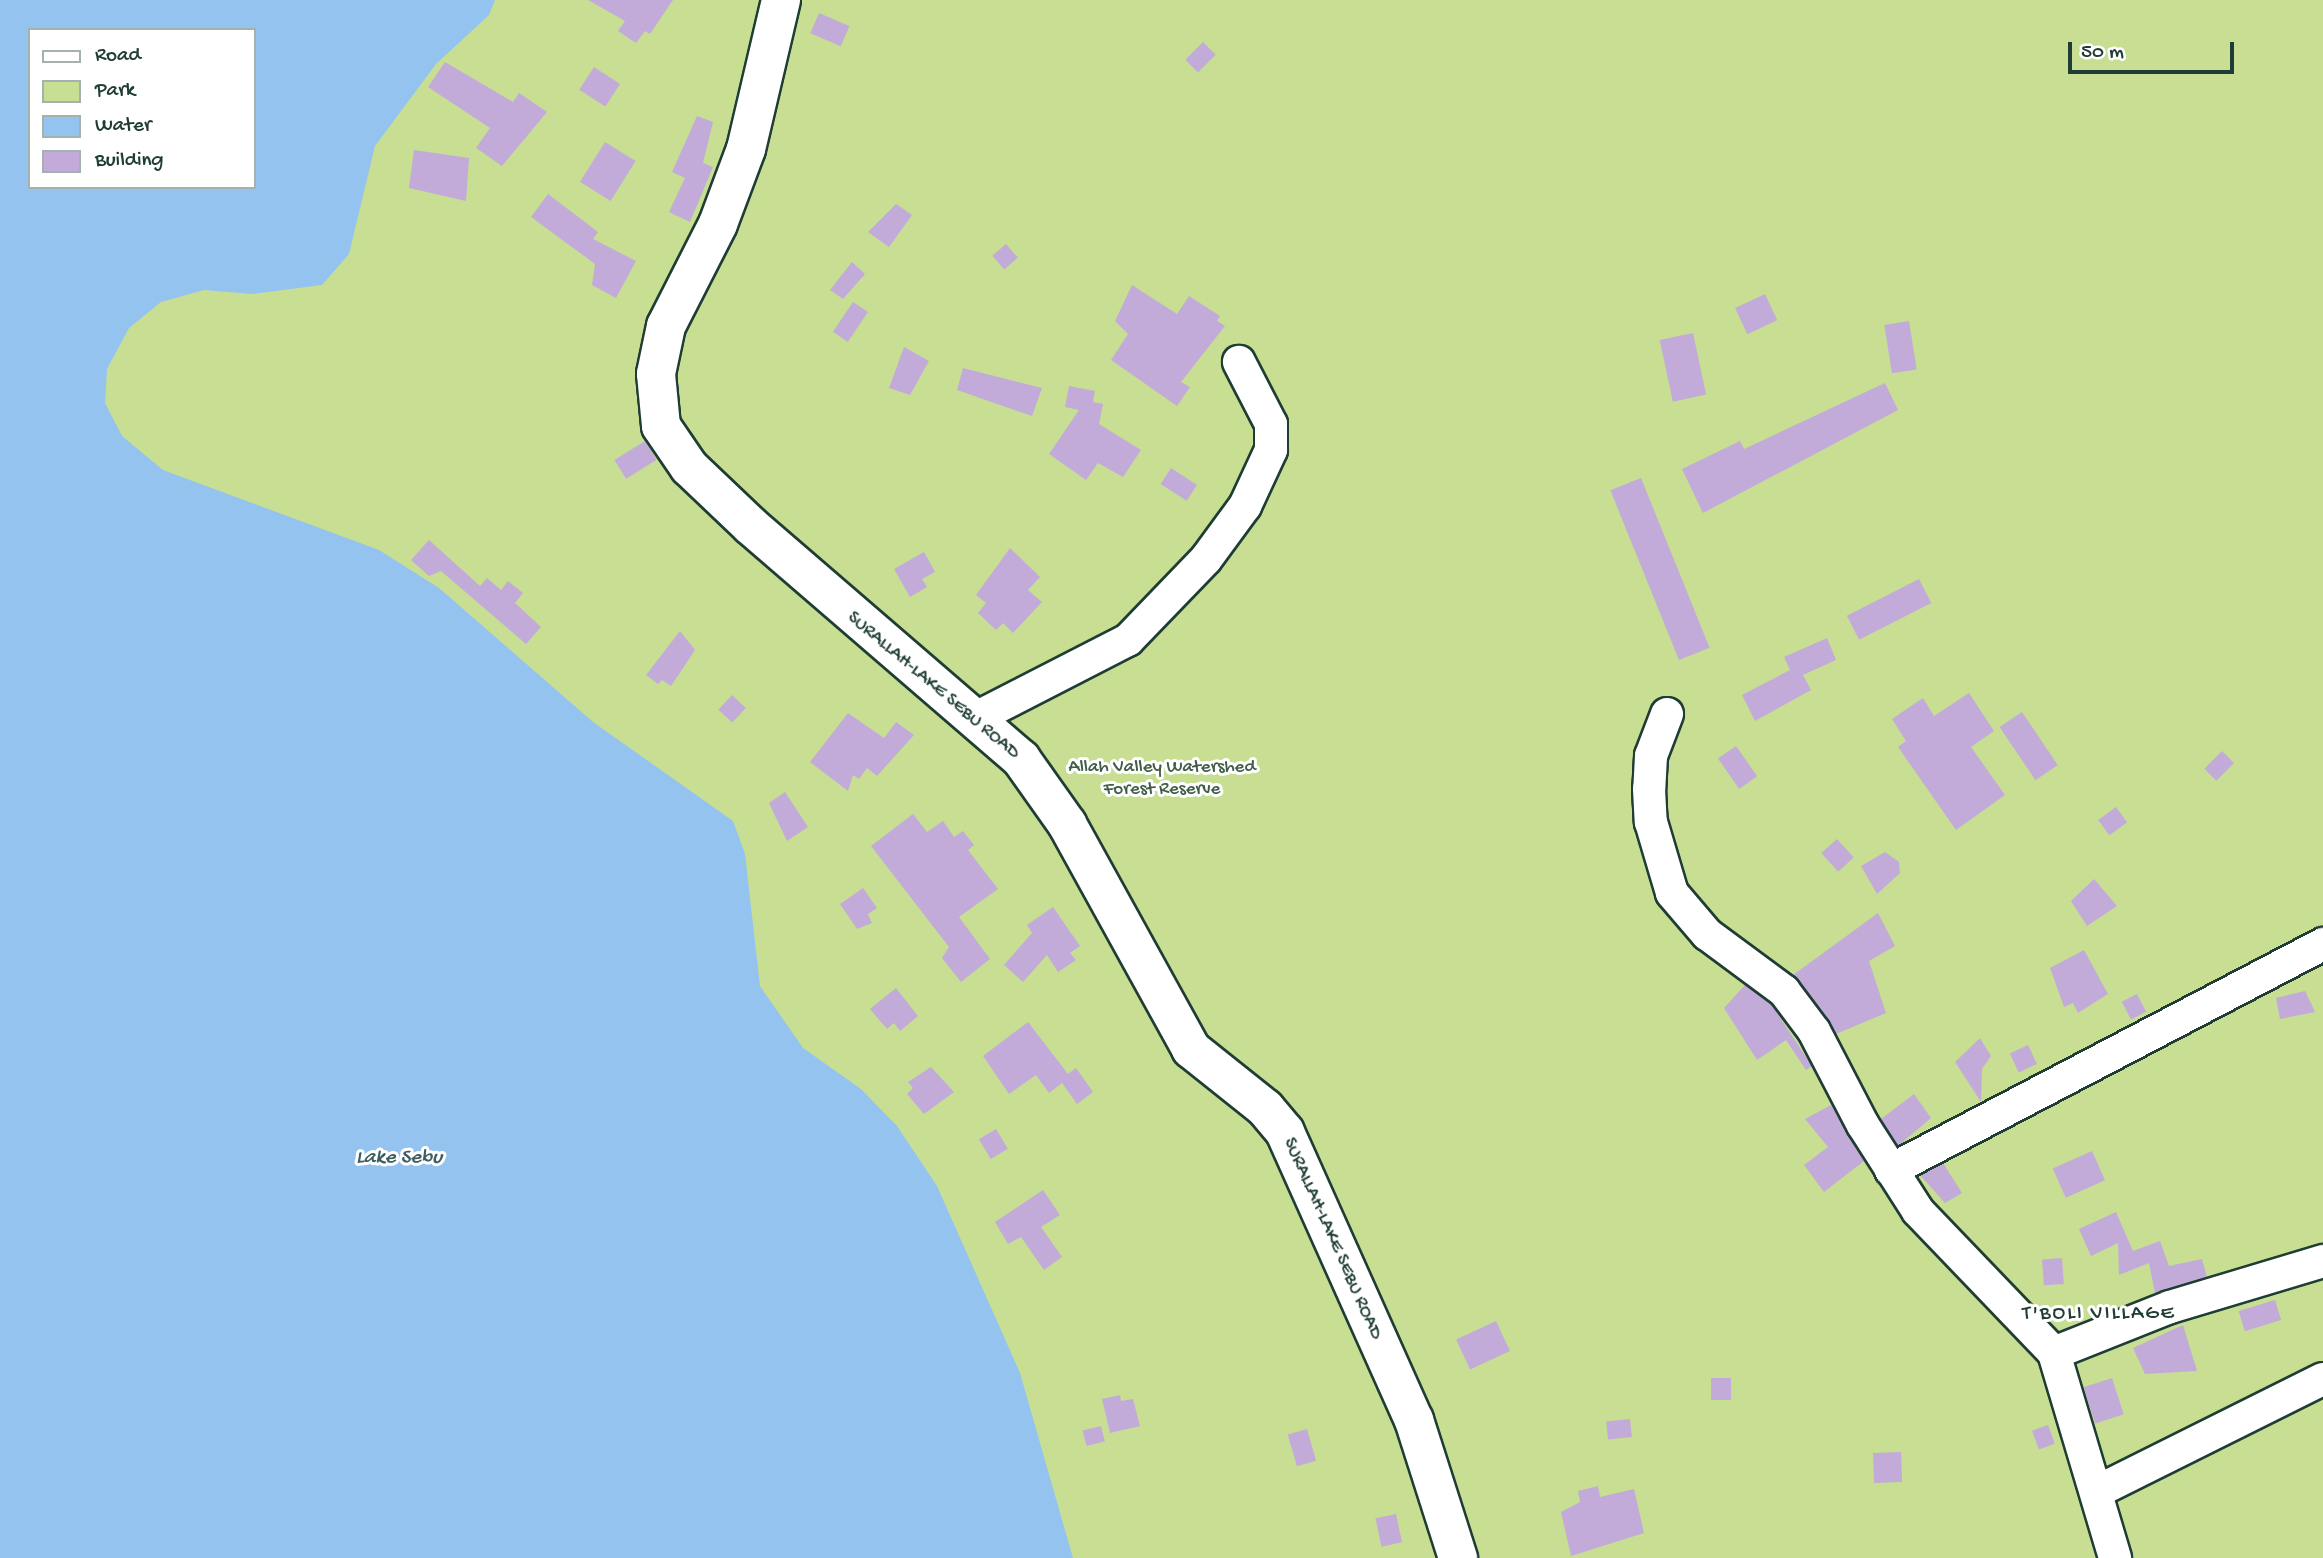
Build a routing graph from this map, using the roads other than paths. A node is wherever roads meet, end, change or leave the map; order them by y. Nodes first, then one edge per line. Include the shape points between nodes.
1 (782, 0) edge
2 (1240, 362) dead end
3 (1667, 714) dead end
4 (974, 719) junction
5 (2323, 944) edge
6 (1891, 1170) junction
7 (2323, 1261) edge
8 (2054, 1353) junction
9 (2323, 1379) edge
10 (2098, 1491) junction
11 (1458, 1558) edge
12 (2115, 1558) edge

1 - 4 main road, SURALLAH-LAKE SEBU ROAD via 746,149 718,224 666,326 656,374 661,426 689,467 751,526
2 - 4 street via 1271,424 1271,450 1245,506 1206,559 1128,640
3 - 6 street via 1651,757 1649,789 1651,822 1672,892 1707,934 1784,991 1814,1031
4 - 11 main road, SURALLAH-LAKE SEBU ROAD via 1021,759 1067,824 1191,1049 1265,1108 1285,1132 1414,1420
5 - 6 street
6 - 8 street via 1956,1254
7 - 8 street via 2170,1307
8 - 10 street
9 - 10 street
10 - 12 street

